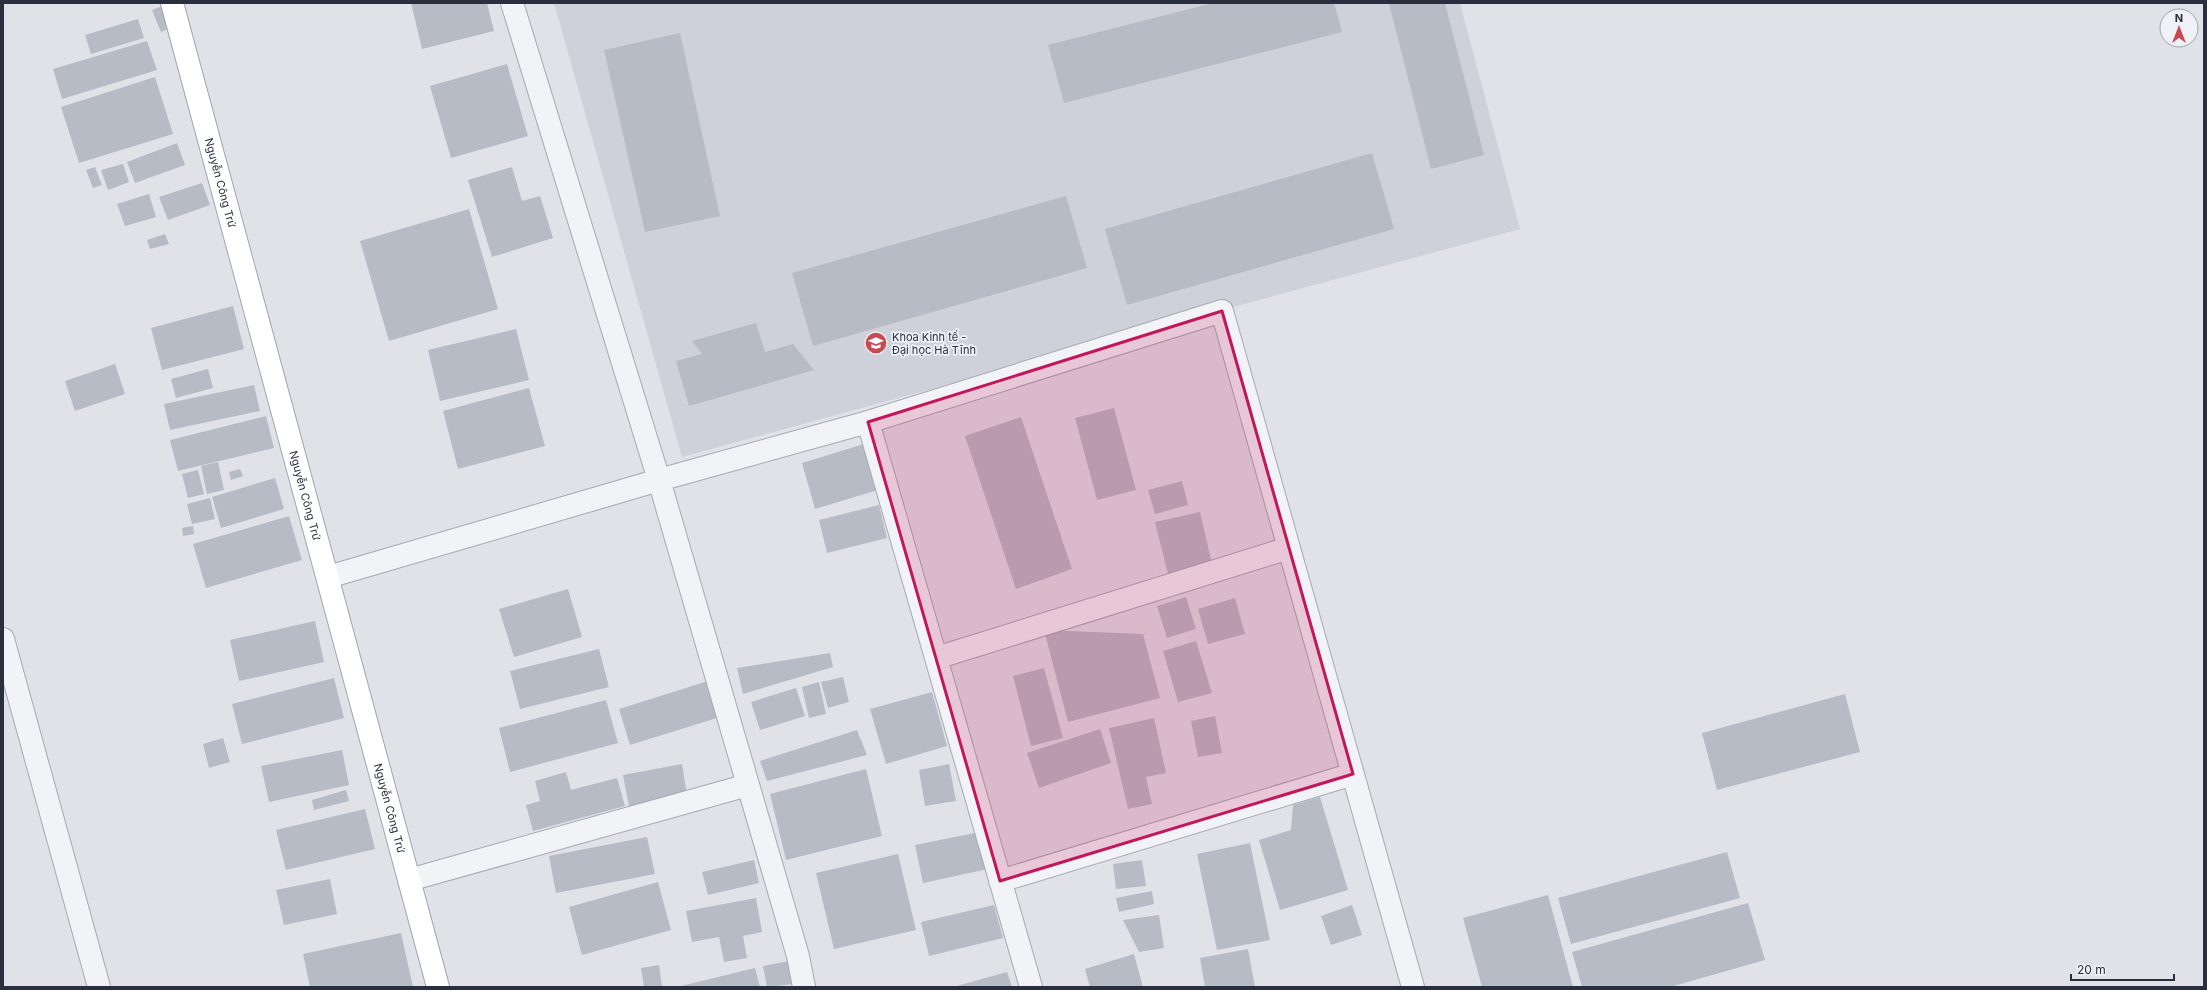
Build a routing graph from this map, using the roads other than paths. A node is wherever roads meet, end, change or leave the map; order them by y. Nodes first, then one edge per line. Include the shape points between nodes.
1 (172, 3) edge
2 (512, 3) edge
3 (868, 422) junction
4 (659, 480) junction
5 (1289, 548) junction
6 (328, 577) junction
7 (3, 639) edge
8 (936, 658) junction
9 (1353, 774) junction
10 (748, 785) junction
11 (409, 880) junction
12 (1000, 881) junction
13 (98, 987) edge
14 (438, 987) edge
15 (804, 987) edge
16 (1031, 987) edge
17 (1413, 987) edge

1 - 6 main road, Nguyễn Công Trứ
2 - 4 street
3 - 4 street
3 - 5 street via 1222,311
3 - 8 street
4 - 6 street
4 - 10 street
5 - 8 street
5 - 9 street
6 - 11 main road, Nguyễn Công Trứ
7 - 13 street
8 - 12 street
9 - 12 street
9 - 17 street
10 - 11 street
10 - 15 street via 798,956
11 - 14 main road, Nguyễn Công Trứ
12 - 16 street

